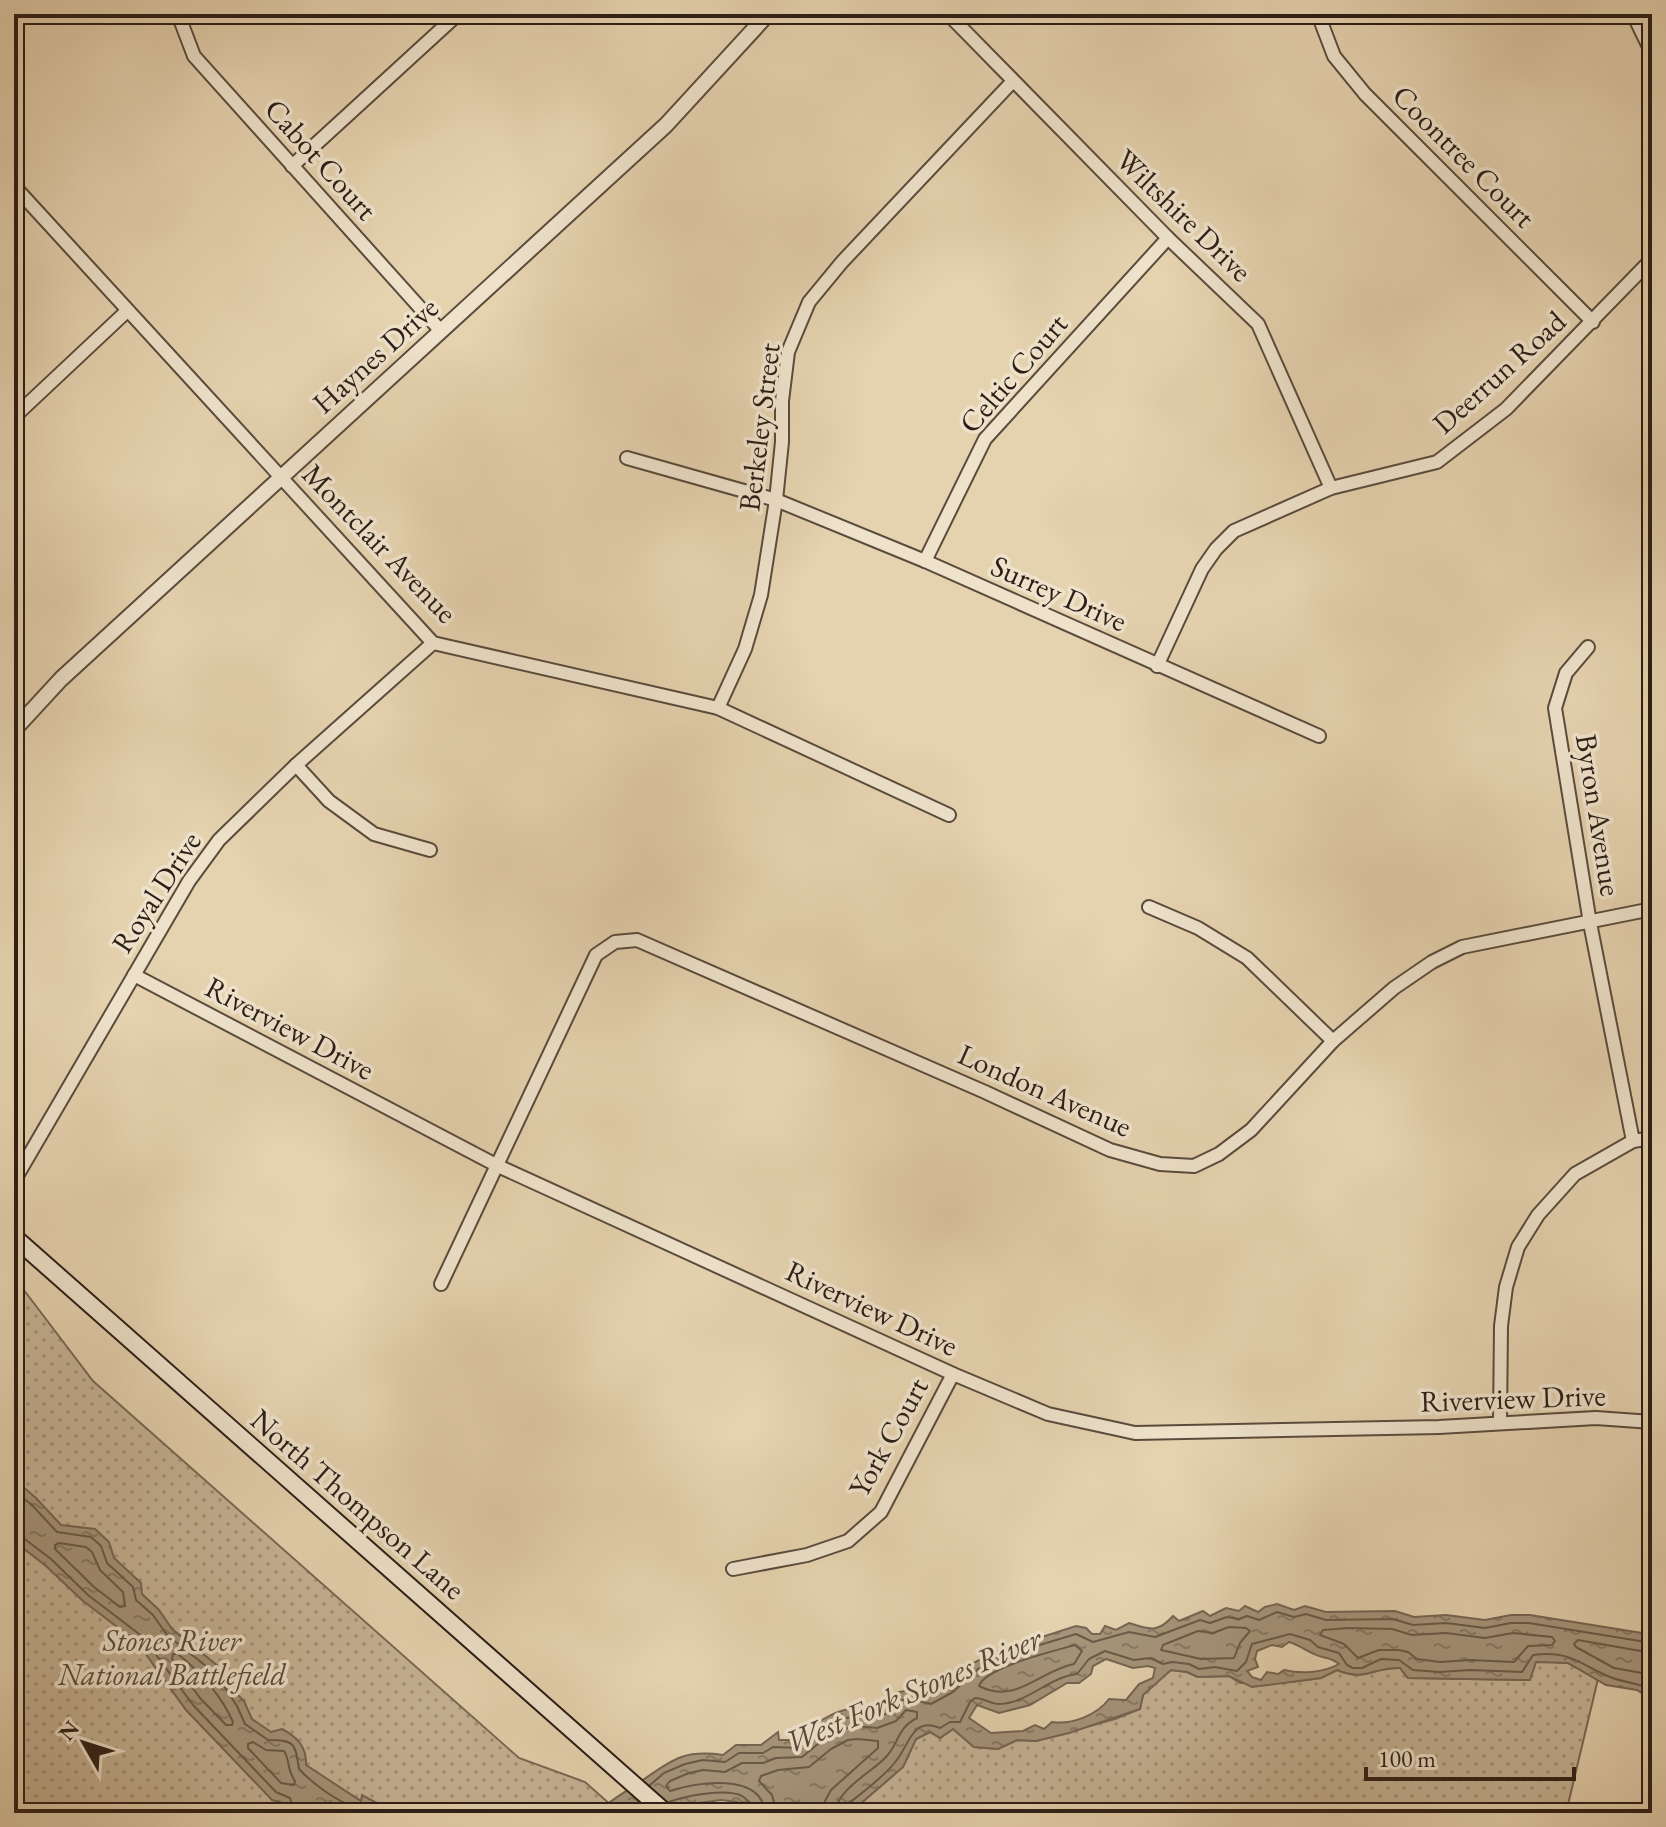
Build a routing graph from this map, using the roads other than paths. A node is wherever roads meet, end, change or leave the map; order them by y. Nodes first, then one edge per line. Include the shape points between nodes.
1 (178, 14) edge
2 (458, 14) edge
3 (768, 14) edge
4 (948, 14) edge
5 (1318, 14) edge
6 (1633, 14) edge
7 (1652, 53) edge
8 (1013, 81) junction
9 (292, 166) junction
10 (14, 186) edge
11 (1168, 238) junction
12 (1652, 259) edge
13 (127, 311) junction
14 (1593, 322) junction
15 (440, 330) junction
16 (14, 417) edge
17 (627, 458) dead end
18 (280, 476) junction
19 (1331, 488) junction
20 (776, 500) junction
21 (925, 561) junction
22 (433, 643) junction
23 (1588, 647) dead end
24 (1157, 666) junction
25 (718, 708) junction
26 (14, 730) edge
27 (1319, 736) dead end
28 (296, 765) junction
29 (949, 815) dead end
30 (430, 850) dead end
31 (1149, 907) dead end
32 (1652, 909) edge
33 (1590, 923) junction
34 (134, 975) junction
35 (1333, 1041) junction
36 (1652, 1138) edge
37 (1633, 1141) junction
38 (498, 1166) junction
39 (14, 1181) edge
40 (14, 1237) edge
41 (441, 1284) dead end
42 (953, 1374) junction
43 (1500, 1422) junction
44 (1652, 1422) edge
45 (733, 1569) dead end
46 (666, 1813) edge

1 - 9 street, Cabot Court via 194,56
2 - 9 street
3 - 15 street, Haynes Drive via 666,125
4 - 8 street, Wiltshire Drive
5 - 14 street, Coontree Court via 1334,56 1365,94
6 - 7 street
8 - 11 street, Wiltshire Drive
8 - 20 street, Berkeley Street via 809,302 788,352
9 - 15 street, Cabot Court
10 - 13 street, Montclair Avenue
11 - 19 street, Wiltshire Drive via 1258,324
11 - 21 street, Celtic Court via 985,439
12 - 14 street, Deerrun Road
13 - 16 street
13 - 18 street, Montclair Avenue
14 - 19 street, Deerrun Road via 1506,409 1437,462
15 - 18 street, Haynes Drive
17 - 20 street, Surrey Drive
18 - 22 street, Montclair Avenue
18 - 26 street, Haynes Drive via 61,679
19 - 24 street, Deerrun Road via 1234,531 1216,549
20 - 21 street, Surrey Drive
20 - 25 street, Berkeley Street via 761,595 745,649
21 - 24 street, Surrey Drive
22 - 25 street, Montclair Avenue
22 - 28 street, Royal Drive
23 - 33 street, Byron Avenue via 1566,673 1555,708
24 - 27 street, Surrey Drive
25 - 29 street, Montclair Avenue
28 - 30 street via 329,801 374,834
28 - 34 street, Royal Drive via 219,840
31 - 35 street via 1247,958
32 - 33 street, London Avenue
33 - 35 street, London Avenue via 1462,947 1394,988
33 - 37 street, Byron Avenue
34 - 38 street, Riverview Drive
34 - 39 street, Royal Drive
35 - 38 street, London Avenue via 1251,1130 1219,1154 1194,1166 1160,1164 1110,1150 637,940 615,942 596,955
36 - 37 street
37 - 43 street via 1575,1174 1518,1247 1501,1326
38 - 41 street, London Avenue
38 - 42 street, Riverview Drive
40 - 46 main road, North Thompson Lane
42 - 43 street, Riverview Drive via 1048,1414 1135,1433
42 - 45 street, York Court via 881,1512 848,1541
43 - 44 street, Riverview Drive

